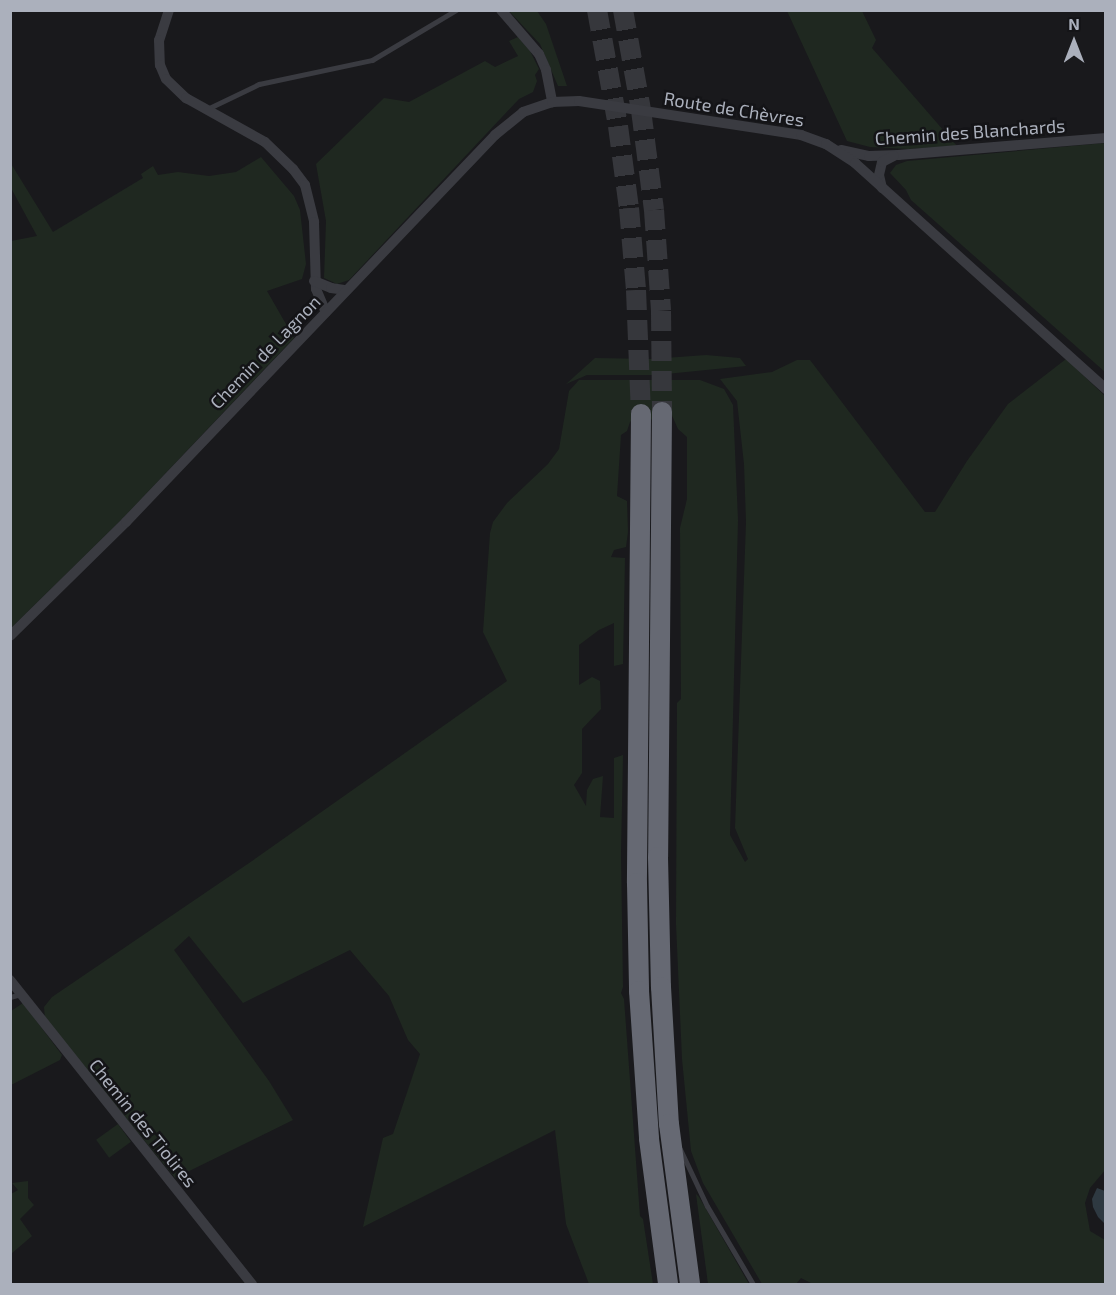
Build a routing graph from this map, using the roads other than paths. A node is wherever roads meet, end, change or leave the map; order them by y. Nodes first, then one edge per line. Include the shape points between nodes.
1 (169, 10) edge
2 (456, 10) edge
3 (501, 10) edge
4 (552, 102) junction
5 (207, 109) junction
6 (1106, 138) edge
7 (838, 150) junction
8 (898, 155) junction
9 (882, 188) junction
10 (314, 281) junction
11 (346, 290) junction
12 (326, 312) junction
13 (1106, 389) edge
14 (662, 412) tunnel mouth
15 (641, 414) tunnel mouth
16 (10, 636) edge
17 (10, 980) edge
18 (16, 995) edge
19 (669, 1124) junction
20 (252, 1284) edge
21 (668, 1284) edge
22 (690, 1284) edge
23 (753, 1284) edge

1 - 5 street via 159,40 162,73 175,89
2 - 5 lane via 372,60 260,84
3 - 4 street via 539,54
4 - 7 street, Route de Chèvres via 579,101 801,135
4 - 11 street, Chemin de Lagnon via 531,108 507,124
5 - 10 street via 265,142 305,185 314,222
6 - 8 street, Chemin des Blanchards
7 - 8 street, Chemin des Blanchards via 869,156
7 - 9 street, Route de Chèvres
8 - 9 street via 882,162
9 - 13 street, Route de Chèvres
10 - 11 street
10 - 12 street
11 - 12 street, Chemin de Lagnon
12 - 16 street, Chemin de Lagnon via 118,531
14 - 19 highway via 658,857
15 - 21 highway via 639,991 649,1139
17 - 18 street, Chemin des Tiolires
18 - 20 street, Chemin des Tiolires
19 - 22 highway
19 - 23 lane via 706,1206

